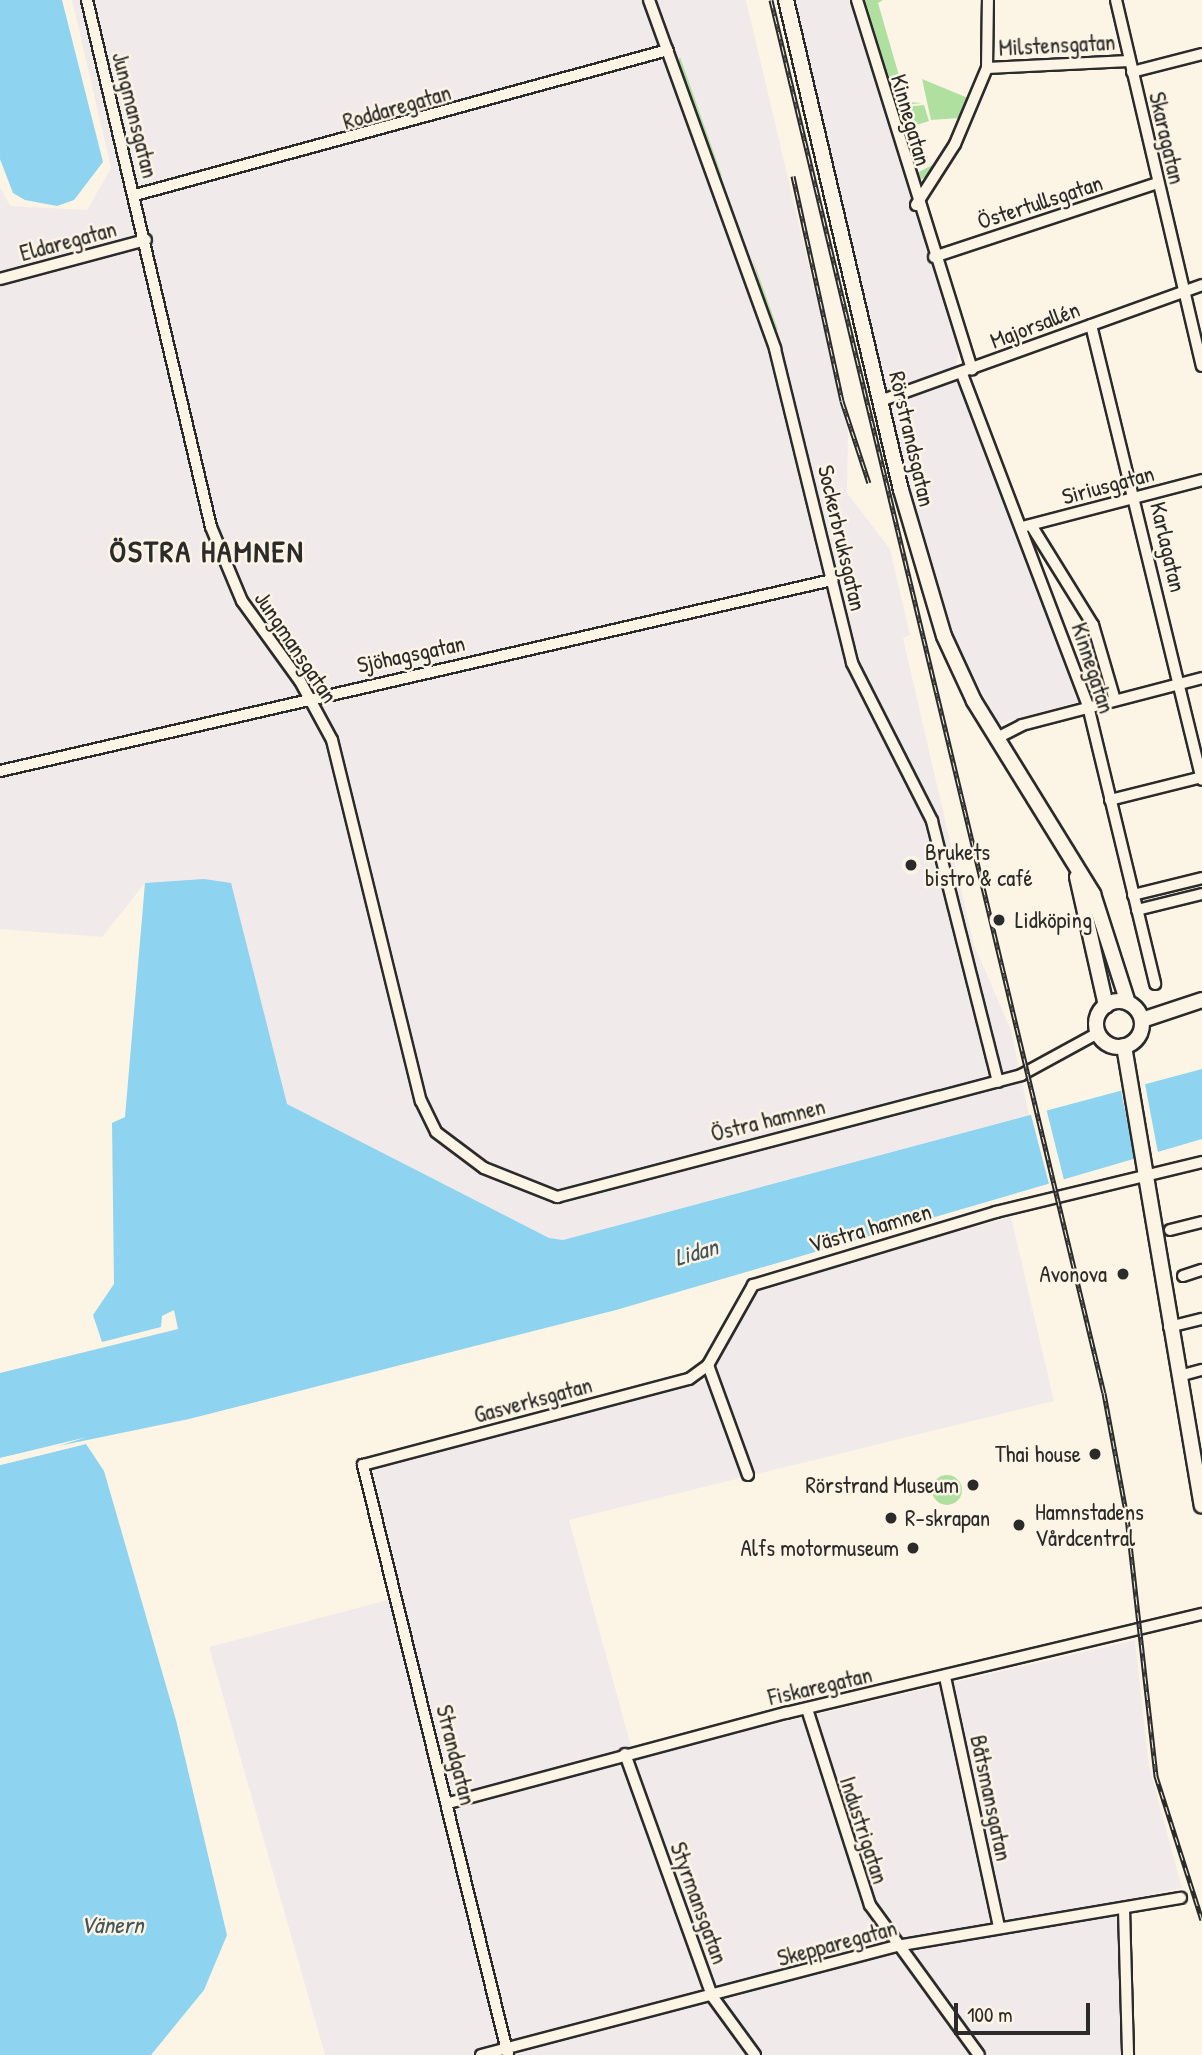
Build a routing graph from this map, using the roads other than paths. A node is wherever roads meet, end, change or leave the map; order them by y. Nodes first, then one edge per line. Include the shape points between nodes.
1 (87, 0) edge
2 (649, 0) edge
3 (786, 0) edge
4 (857, 0) edge
5 (988, 0) edge
6 (1116, 0) edge
7 (668, 50) junction
8 (1202, 54) edge
9 (1129, 61) junction
10 (988, 68) junction
11 (1132, 72) junction
12 (1158, 183) junction
13 (135, 195) junction
14 (916, 205) junction
15 (146, 240) junction
16 (934, 257) junction
17 (0, 279) edge
18 (1202, 285) edge
19 (1185, 290) junction
20 (1091, 325) junction
21 (1202, 366) edge
22 (972, 369) junction
23 (962, 374) junction
24 (880, 401) junction
25 (1202, 480) edge
26 (1138, 498) junction
27 (1028, 526) junction
28 (832, 580) junction
29 (1202, 678) edge
30 (1179, 684) junction
31 (310, 696) junction
32 (1115, 700) junction
33 (1088, 706) junction
34 (997, 738) junction
35 (0, 771) edge
36 (1202, 778) edge
37 (1111, 800) junction
38 (1072, 859) junction
39 (1202, 877) edge
40 (1202, 894) edge
41 (1133, 895) junction
42 (1137, 910) junction
43 (1155, 984) dead end
44 (1202, 1000) edge
45 (1128, 1003) junction
46 (1105, 1006) junction
47 (1142, 1020) junction
48 (1098, 1033) junction
49 (1125, 1046) junction
50 (998, 1082) junction
51 (449, 1145) joint
52 (1202, 1163) edge
53 (1149, 1174) junction
54 (1200, 1223) edge
55 (1170, 1230) dead end
56 (1202, 1270) edge
57 (1183, 1276) dead end
58 (1202, 1319) edge
59 (1169, 1327) junction
60 (708, 1365) junction
61 (1202, 1370) edge
62 (1179, 1376) junction
63 (1195, 1424) edge
64 (363, 1465) joint
65 (748, 1475) dead end
66 (1200, 1477) edge
67 (1202, 1505) edge
68 (1202, 1614) edge
69 (945, 1677) junction
70 (807, 1709) junction
71 (625, 1754) junction
72 (449, 1804) junction
73 (1181, 1898) dead end
74 (1124, 1909) junction
75 (999, 1926) junction
76 (896, 1946) junction
77 (712, 1996) junction
78 (508, 2052) edge
79 (481, 2055) edge
80 (755, 2055) edge
81 (979, 2055) edge
82 (1128, 2055) edge

1 - 13 street, Jungmansgatan
2 - 7 street, Sockerbruksgatan
3 - 24 main road, Rörstrandsgatan
4 - 14 street, Kinnegatan
5 - 10 street
6 - 9 street, Skaragatan
7 - 13 street, Roddaregatan
7 - 28 street, Sockerbruksgatan via 775,349
8 - 11 street, Milstensgatan
9 - 10 street, Milstensgatan
9 - 11 street, Skaragatan
10 - 14 street via 955,144
11 - 12 street, Skaragatan
12 - 16 street, Östertullsgatan
12 - 19 street, Skaragatan
13 - 15 street, Jungmansgatan
14 - 16 street, Kinnegatan
15 - 17 street, Eldaregatan
15 - 31 street, Jungmansgatan via 216,543 251,618
16 - 22 street, Kinnegatan
18 - 19 street, Majorsallén
19 - 20 street, Majorsallén
19 - 21 street, Skaragatan
20 - 22 street, Majorsallén
20 - 26 street, Karlagatan
22 - 23 street, Majorsallén
23 - 24 street, Majorsallén
23 - 27 street, Kinnegatan
24 - 34 main road, Rörstrandsgatan via 944,636
25 - 26 street, Siriusgatan
26 - 27 street, Siriusgatan
26 - 30 street, Karlagatan
27 - 32 street via 1093,625
27 - 33 street, Kinnegatan
28 - 31 street, Sjöhagsgatan
28 - 50 street, Sockerbruksgatan via 858,678 932,821
29 - 30 street
30 - 32 street
30 - 36 street, Karlagatan
31 - 35 street, Sjöhagsgatan
31 - 51 street, Jungmansgatan via 339,761 421,1101
32 - 33 street
33 - 34 street
33 - 37 street, Kinnegatan
34 - 38 main road, Rörstrandsgatan
36 - 37 street
37 - 41 street, Kinnegatan
38 - 45 main road, Rörstrandsgatan via 1093,894
38 - 46 main road, Rörstrandsgatan
39 - 41 street
40 - 42 street
41 - 42 street, Kinnegatan
42 - 43 street, Kinnegatan
44 - 47 main road
45 - 46 main road
45 - 47 main road
46 - 48 main road
47 - 49 main road via 1140,1033
48 - 49 main road via 1109,1044
48 - 50 street, Östra hamnen via 1039,1069
49 - 53 main road
50 - 51 street, Östra hamnen via 557,1197 518,1186
52 - 53 street, Västra hamnen
53 - 59 main road
53 - 60 street, Västra hamnen via 772,1275 740,1300
54 - 55 street
56 - 57 street
58 - 59 street
59 - 62 main road
60 - 64 street, Gasverksgatan via 688,1378
60 - 65 street
61 - 62 street
62 - 63 main road
63 - 66 main road
64 - 72 street, Strandgatan
66 - 67 main road
68 - 69 street, Fiskaregatan
69 - 70 street, Fiskaregatan
69 - 75 street, Båtsmansgatan
70 - 71 street, Fiskaregatan
70 - 76 street, Industrigatan via 860,1885
71 - 72 street, Fiskaregatan
71 - 77 street, Styrmansgatan
72 - 78 street, Strandgatan
73 - 74 street, Skepparegatan
74 - 75 street, Skepparegatan
74 - 82 street
75 - 76 street, Skepparegatan
76 - 77 street, Skepparegatan
76 - 81 street, Industrigatan
77 - 78 street, Skepparegatan
77 - 80 street, Styrmansgatan
78 - 79 street, Skepparegatan

